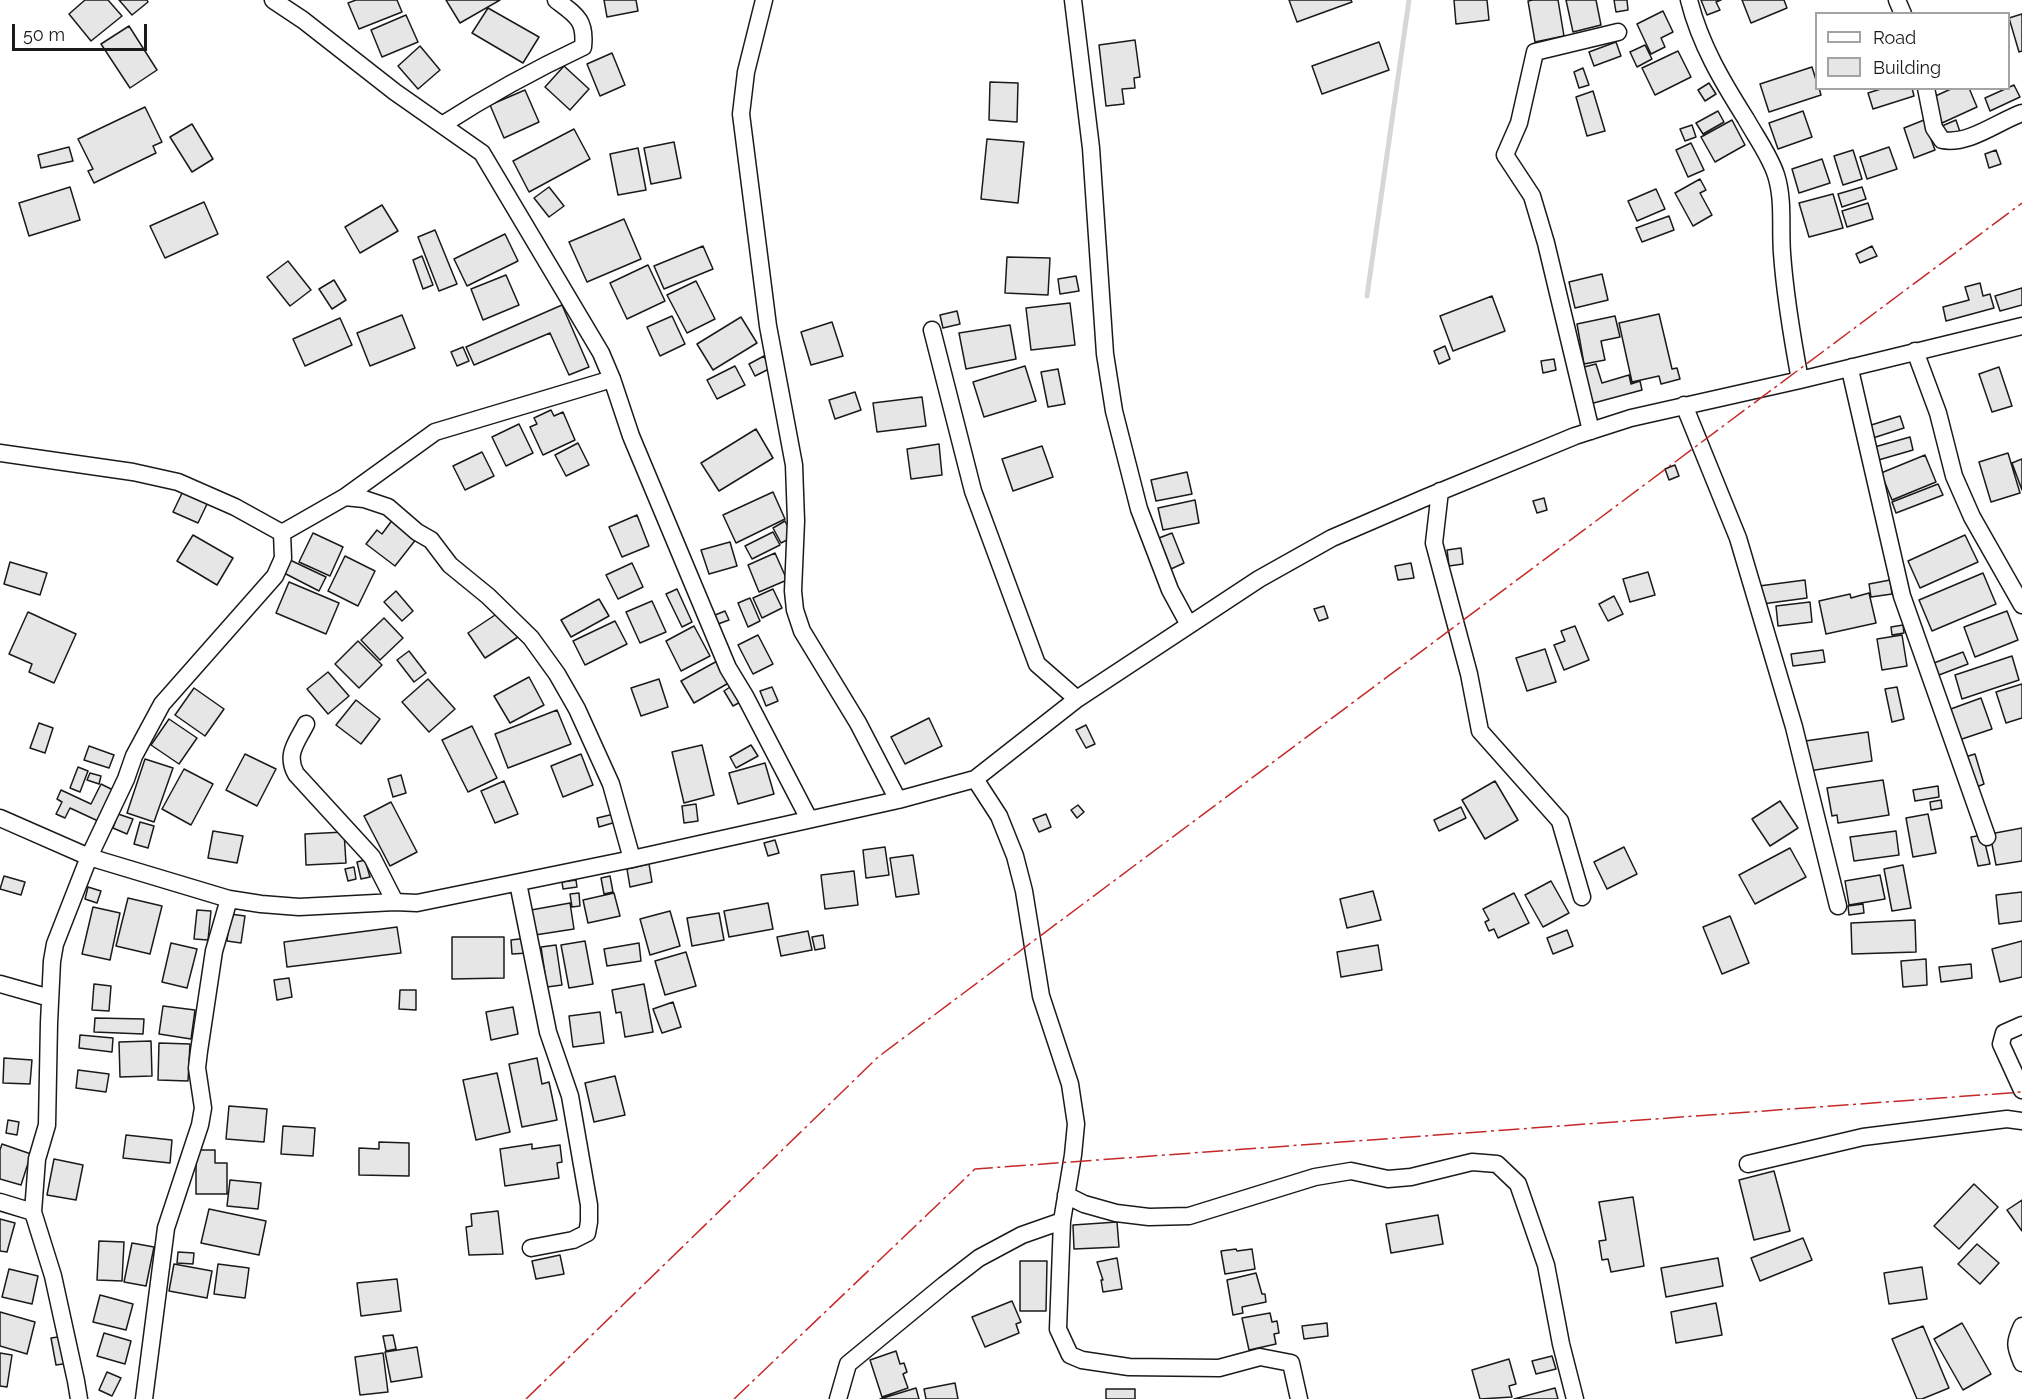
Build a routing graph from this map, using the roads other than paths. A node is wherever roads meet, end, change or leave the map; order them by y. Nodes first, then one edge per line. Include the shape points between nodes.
1 (273, 0) edge
2 (556, 0) edge
3 (764, 0) edge
4 (1073, 0) edge
5 (1689, 0) edge
6 (1618, 32) dead end
7 (1926, 90) edge
8 (2022, 113) edge
9 (441, 125) junction
10 (2022, 326) edge
11 (932, 330) dead end
12 (1915, 351) junction
13 (1852, 367) junction
14 (612, 380) junction
15 (1800, 380) junction
16 (1684, 405) junction
17 (1591, 431) junction
18 (0, 453) edge
19 (1440, 491) junction
20 (345, 497) junction
21 (282, 533) junction
22 (2022, 605) edge
23 (1189, 625) junction
24 (1077, 699) junction
25 (306, 724) dead end
26 (975, 779) junction
27 (898, 800) junction
28 (0, 818) edge
29 (809, 819) junction
30 (1987, 837) dead end
31 (89, 857) junction
32 (633, 859) junction
33 (518, 883) junction
34 (1582, 897) dead end
35 (229, 899) junction
36 (395, 902) junction
37 (1838, 906) dead end
38 (0, 984) edge
39 (50, 998) junction
40 (2022, 1025) edge
41 (2022, 1090) edge
42 (2022, 1121) edge
43 (1748, 1164) dead end
44 (1066, 1195) junction
45 (0, 1203) edge
46 (33, 1212) junction
47 (1062, 1221) junction
48 (531, 1248) dead end
49 (2022, 1326) edge
50 (2022, 1363) edge
51 (79, 1399) edge
52 (144, 1399) edge
53 (838, 1399) edge
54 (1299, 1399) edge
55 (1575, 1399) edge

1 - 9 street
2 - 9 street via 577,16 585,33 583,47 539,67
3 - 27 street via 746,72 741,114 768,326 794,465 795,610 802,631 858,723
4 - 23 street via 1091,148 1106,354 1114,411 1139,509 1170,590
5 - 15 street via 1697,30 1717,73 1776,172 1785,300
6 - 17 street via 1535,52 1519,123 1505,155 1532,196
7 - 8 street via 1934,128 1942,140 1966,139
9 - 14 street via 482,153 601,354
10 - 12 street
11 - 24 street via 973,491 1036,664
12 - 13 street
12 - 22 street via 1938,413 1954,476 1972,517
13 - 15 street
13 - 30 street via 1902,596
14 - 20 street via 435,432
14 - 29 street via 631,436 728,668
15 - 16 street
16 - 17 street
16 - 37 street via 1738,538 1794,727
17 - 19 street
18 - 21 street via 178,482
19 - 23 street via 1332,538
19 - 34 street via 1434,543 1480,731 1560,821
20 - 21 street
20 - 32 street via 388,507 431,540 450,565 531,638 557,674 593,745 611,784
21 - 31 street via 283,558 275,576 162,704
23 - 24 street
24 - 26 street
25 - 36 street via 291,753 291,765 372,857
26 - 27 street
26 - 44 street via 999,816 1015,856 1041,996 1070,1084 1076,1124
27 - 29 street
28 - 31 street
29 - 32 street
31 - 35 street
31 - 39 street via 55,944
32 - 33 street
33 - 36 street via 417,903
33 - 48 street via 548,1032 570,1096 590,1222 587,1233 573,1240
35 - 36 street via 299,907
35 - 52 street via 214,951 199,1051 197,1068 203,1108 166,1228
38 - 39 street
39 - 46 street via 47,1125 37,1159
40 - 41 street via 2004,1033 2001,1044
42 - 43 street via 2007,1119 1863,1137
44 - 47 street
44 - 55 street via 1116,1213 1189,1216 1315,1177 1351,1171 1388,1179 1472,1162 1497,1164 1518,1184 1546,1265
45 - 46 street
46 - 51 street via 53,1276
47 - 53 street via 1022,1235 979,1258 944,1285 848,1364
47 - 54 street via 1058,1329 1070,1355 1103,1364 1172,1368 1219,1368 1260,1357 1291,1364
49 - 50 street via 2015,1340

